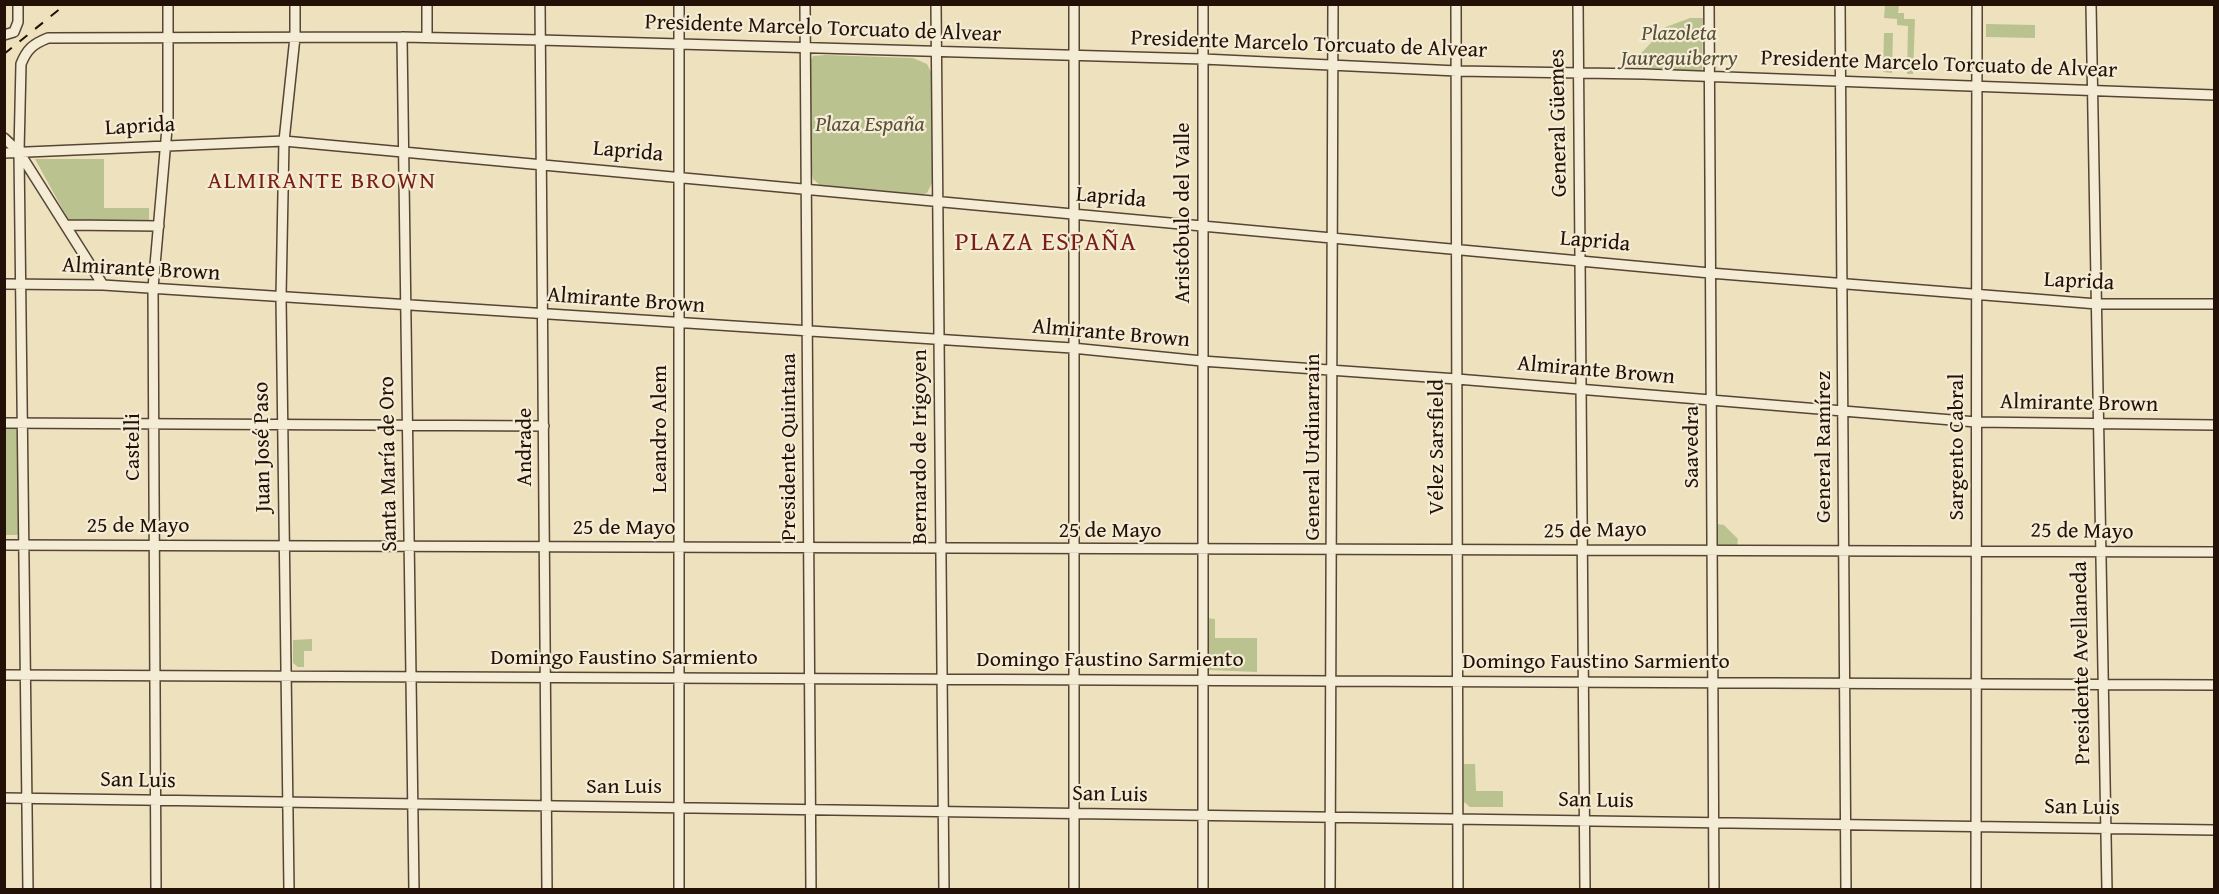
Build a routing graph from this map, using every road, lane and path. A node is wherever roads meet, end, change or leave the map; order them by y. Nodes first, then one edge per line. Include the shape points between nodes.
1 (18, 4) edge
2 (168, 4) edge
3 (295, 4) edge
4 (427, 4) edge
5 (540, 4) edge
6 (679, 4) edge
7 (805, 4) edge
8 (936, 4) edge
9 (1074, 4) edge
10 (1203, 4) edge
11 (1334, 4) edge
12 (1456, 4) edge
13 (1578, 4) edge
14 (1709, 4) edge
15 (1840, 4) edge
16 (1977, 4) edge
17 (2091, 4) edge
18 (9, 33) edge
19 (295, 37) junction
20 (402, 37) junction
21 (428, 37) junction
22 (168, 38) junction
23 (540, 40) junction
24 (679, 44) junction
25 (806, 48) junction
26 (936, 53) junction
27 (1074, 56) junction
28 (1203, 59) junction
29 (1334, 66) junction
30 (1457, 71) junction
31 (1579, 73) junction
32 (1709, 77) junction
33 (1840, 81) junction
34 (1977, 86) junction
35 (2092, 90) junction
36 (2214, 95) edge
37 (4, 138) edge
38 (284, 141) junction
39 (166, 144) junction
40 (402, 151) junction
41 (19, 152) junction
42 (4, 153) edge
43 (542, 163) junction
44 (679, 176) junction
45 (806, 189) junction
46 (938, 201) junction
47 (1073, 214) junction
48 (66, 225) junction
49 (1202, 225) junction
50 (159, 226) junction
51 (1333, 237) junction
52 (1457, 250) junction
53 (1580, 259) junction
54 (1710, 273) junction
55 (1843, 283) junction
56 (4, 284) edge
57 (21, 284) junction
58 (103, 285) junction
59 (153, 288) junction
60 (1976, 295) junction
61 (281, 297) junction
62 (406, 304) junction
63 (2097, 304) junction
64 (2214, 304) edge
65 (544, 315) junction
66 (679, 324) junction
67 (808, 331) junction
68 (939, 340) junction
69 (1072, 348) junction
70 (1202, 361) junction
71 (1332, 371) junction
72 (1457, 379) junction
73 (1581, 390) junction
74 (1711, 400) junction
75 (1844, 412) junction
76 (153, 422) junction
77 (1976, 422) junction
78 (4, 423) edge
79 (23, 423) junction
80 (282, 423) junction
81 (408, 425) junction
82 (2098, 425) junction
83 (2214, 425) edge
84 (544, 426) junction
85 (4, 545) edge
86 (22, 545) junction
87 (153, 546) junction
88 (285, 546) junction
89 (410, 547) junction
90 (545, 548) junction
91 (680, 548) junction
92 (809, 549) junction
93 (940, 549) junction
94 (1712, 549) junction
95 (1843, 549) junction
96 (1074, 550) junction
97 (1202, 550) junction
98 (1977, 550) junction
99 (1332, 551) junction
100 (1456, 551) junction
101 (1581, 551) junction
102 (2099, 552) junction
103 (2214, 552) edge
104 (4, 675) edge
105 (25, 675) junction
106 (154, 675) junction
107 (287, 676) junction
108 (413, 676) junction
109 (546, 677) junction
110 (680, 678) junction
111 (810, 678) junction
112 (943, 679) junction
113 (1074, 679) junction
114 (1457, 680) junction
115 (1583, 680) junction
116 (1203, 681) junction
117 (1331, 681) junction
118 (1713, 682) junction
119 (1844, 683) junction
120 (1976, 683) junction
121 (2102, 685) junction
122 (2214, 685) edge
123 (4, 798) edge
124 (26, 799) junction
125 (155, 801) junction
126 (288, 802) junction
127 (414, 803) junction
128 (546, 806) junction
129 (681, 807) junction
130 (811, 809) junction
131 (945, 812) junction
132 (1074, 814) junction
133 (1203, 816) junction
134 (1330, 817) junction
135 (1458, 819) junction
136 (1584, 820) junction
137 (1713, 822) junction
138 (1845, 825) junction
139 (1976, 825) junction
140 (2106, 828) junction
141 (2214, 830) edge
142 (28, 890) edge
143 (156, 890) edge
144 (289, 890) edge
145 (414, 890) edge
146 (547, 890) edge
147 (679, 890) edge
148 (811, 890) edge
149 (944, 890) edge
150 (1074, 890) edge
151 (1203, 890) edge
152 (1330, 890) edge
153 (1458, 890) edge
154 (1585, 890) edge
155 (1714, 890) edge
156 (1846, 890) edge
157 (1976, 890) edge
158 (2107, 890) edge

1 - 18 street via 18,22
2 - 22 street, Castelli
3 - 19 street, Juan José Paso
4 - 21 street
5 - 23 street, Andrade
6 - 24 street, Leandro Alem
7 - 25 street, Presidente Quintana
8 - 26 street, Bernardo de Irigoyen
9 - 27 street
10 - 28 street, Aristóbulo del Valle
11 - 29 street, General Urdinarrain
12 - 30 street, Vélez Sarsfield
13 - 31 street, General Güemes
14 - 32 street, Saavedra
15 - 33 street, General Ramírez
16 - 34 street, Sargento Cabral
17 - 35 street, Presidente Avellaneda
19 - 20 street, Presidente Marcelo Torcuato de Alvear
19 - 22 street, Presidente Marcelo Torcuato de Alvear
19 - 38 street, Juan José Paso
20 - 21 street, Presidente Marcelo Torcuato de Alvear
20 - 40 street, Santa María de Oro
21 - 23 street, Presidente Marcelo Torcuato de Alvear
22 - 39 street, Castelli
22 - 41 street, Presidente Marcelo Torcuato de Alvear via 48,38 34,44 21,64
23 - 24 street, Presidente Marcelo Torcuato de Alvear
23 - 43 street, Andrade
24 - 25 street, Presidente Marcelo Torcuato de Alvear
24 - 44 street, Leandro Alem
25 - 26 street, Presidente Marcelo Torcuato de Alvear
25 - 45 street, Presidente Quintana
26 - 27 street, Presidente Marcelo Torcuato de Alvear
26 - 46 street, Bernardo de Irigoyen
27 - 28 street, Presidente Marcelo Torcuato de Alvear
27 - 47 street
28 - 29 street, Presidente Marcelo Torcuato de Alvear
28 - 49 street, Aristóbulo del Valle
29 - 30 street, Presidente Marcelo Torcuato de Alvear
29 - 51 street, General Urdinarrain
30 - 31 street, Presidente Marcelo Torcuato de Alvear
30 - 52 street, Vélez Sarsfield
31 - 32 street, Presidente Marcelo Torcuato de Alvear
31 - 53 street, General Güemes
32 - 33 street, Presidente Marcelo Torcuato de Alvear
32 - 54 street, Saavedra
33 - 34 street, Presidente Marcelo Torcuato de Alvear
33 - 55 street, General Ramírez
34 - 35 street, Presidente Marcelo Torcuato de Alvear
34 - 60 street, Sargento Cabral
35 - 36 street, Presidente Marcelo Torcuato de Alvear
35 - 63 street, Presidente Avellaneda
37 - 41 street
38 - 39 street, Laprida
38 - 40 street, Laprida
38 - 61 street, Juan José Paso
39 - 41 street, Laprida
39 - 50 street, Castelli
40 - 43 street, Laprida
40 - 62 street, Santa María de Oro
41 - 42 street, Laprida
41 - 48 street
41 - 57 street
43 - 44 street, Laprida
43 - 65 street, Andrade
44 - 45 street, Laprida
44 - 66 street, Leandro Alem
45 - 46 street, Laprida
45 - 67 street, Presidente Quintana
46 - 47 street, Laprida
46 - 68 street, Bernardo de Irigoyen
47 - 49 street, Laprida
47 - 69 street
48 - 50 street
48 - 58 street
49 - 51 street, Laprida
49 - 70 street, Aristóbulo del Valle
50 - 59 street, Castelli
51 - 52 street, Laprida
51 - 71 street, General Urdinarrain
52 - 53 street, Laprida
52 - 72 street, Vélez Sarsfield
53 - 54 street, Laprida
53 - 73 street, General Güemes
54 - 55 street, Laprida
54 - 74 street, Saavedra
55 - 60 street, Laprida
55 - 75 street, General Ramírez
56 - 57 street, Almirante Brown
57 - 58 street, Almirante Brown
57 - 79 street
58 - 59 street, Almirante Brown
59 - 61 street, Almirante Brown
59 - 76 street, Castelli
60 - 63 street, Laprida
60 - 77 street, Sargento Cabral
61 - 62 street, Almirante Brown
61 - 80 street, Juan José Paso
62 - 65 street, Almirante Brown
62 - 81 street, Santa María de Oro
63 - 64 street, Laprida
63 - 82 street, Presidente Avellaneda
65 - 66 street, Almirante Brown
65 - 84 street, Andrade
66 - 67 street, Almirante Brown
66 - 91 street, Leandro Alem
67 - 68 street, Almirante Brown
67 - 92 street, Presidente Quintana
68 - 69 street, Almirante Brown
68 - 93 street, Bernardo de Irigoyen
69 - 70 street, Almirante Brown
69 - 96 street
70 - 71 street, Almirante Brown
70 - 97 street, Aristóbulo del Valle
71 - 72 street, Almirante Brown
71 - 99 street, General Urdinarrain
72 - 73 street, Almirante Brown
72 - 100 street, Vélez Sarsfield
73 - 74 street, Almirante Brown
73 - 101 street, General Güemes
74 - 75 street, Almirante Brown
74 - 94 street, Saavedra
75 - 77 street, Almirante Brown
75 - 95 street, General Ramírez
76 - 79 street
76 - 80 street
76 - 87 street, Castelli
77 - 82 street, Almirante Brown
77 - 98 street, Sargento Cabral
78 - 79 street
79 - 86 street
80 - 81 street
80 - 88 street, Juan José Paso
81 - 84 street
81 - 89 street, Santa María de Oro
82 - 83 street, Almirante Brown
82 - 102 street, Presidente Avellaneda
84 - 90 street, Andrade
85 - 86 street, 25 de Mayo
86 - 87 street, 25 de Mayo
86 - 105 street
87 - 88 street, 25 de Mayo
87 - 106 street, Castelli
88 - 89 street, 25 de Mayo
88 - 107 street, Juan José Paso
89 - 90 street, 25 de Mayo
89 - 108 street, Santa María de Oro
90 - 91 street, 25 de Mayo
90 - 109 street, Andrade
91 - 92 street, 25 de Mayo
91 - 110 street, Leandro Alem
92 - 93 street, 25 de Mayo
92 - 111 street, Presidente Quintana
93 - 96 street, 25 de Mayo
93 - 112 street, Bernardo de Irigoyen
94 - 95 street, 25 de Mayo
94 - 101 street, 25 de Mayo
94 - 118 street, Saavedra
95 - 98 street, 25 de Mayo
95 - 119 street, General Ramírez
96 - 97 street, 25 de Mayo
96 - 113 street
97 - 99 street, 25 de Mayo
97 - 116 street, Aristóbulo del Valle
98 - 102 street, 25 de Mayo
98 - 120 street, Sargento Cabral
99 - 100 street, 25 de Mayo
99 - 117 street, General Urdinarrain
100 - 101 street, 25 de Mayo
100 - 114 street, Vélez Sarsfield
101 - 115 street, General Güemes
102 - 103 street, 25 de Mayo
102 - 121 street, Presidente Avellaneda
104 - 105 street, Domingo Faustino Sarmiento
105 - 106 street, Domingo Faustino Sarmiento
105 - 124 street
106 - 107 street, Domingo Faustino Sarmiento
106 - 125 street, Castelli
107 - 108 street, Domingo Faustino Sarmiento
107 - 126 street, Juan José Paso
108 - 109 street, Domingo Faustino Sarmiento
108 - 127 street, Santa María de Oro
109 - 110 street, Domingo Faustino Sarmiento
109 - 128 street, Andrade
110 - 111 street, Domingo Faustino Sarmiento
110 - 129 street, Leandro Alem
111 - 112 street, Domingo Faustino Sarmiento
111 - 130 street, Presidente Quintana
112 - 113 street, Domingo Faustino Sarmiento
112 - 131 street, Bernardo de Irigoyen
113 - 116 street, Domingo Faustino Sarmiento
113 - 132 street
114 - 115 street, Domingo Faustino Sarmiento
114 - 117 street, Domingo Faustino Sarmiento
114 - 135 street, Vélez Sarsfield
115 - 118 street, Domingo Faustino Sarmiento
115 - 136 street, General Güemes
116 - 117 street, Domingo Faustino Sarmiento
116 - 133 street, Aristóbulo del Valle
117 - 134 street, General Urdinarrain
118 - 119 street, Domingo Faustino Sarmiento
118 - 137 street, Saavedra
119 - 120 street, Domingo Faustino Sarmiento
119 - 138 street, General Ramírez
120 - 121 street, Domingo Faustino Sarmiento
120 - 139 street, Sargento Cabral
121 - 122 street, Domingo Faustino Sarmiento
121 - 140 street, Presidente Avellaneda
123 - 124 street, San Luis
124 - 125 street, San Luis
124 - 142 street
125 - 126 street, San Luis
125 - 143 street, Castelli
126 - 127 street, San Luis
126 - 144 street, Juan José Paso
127 - 128 street, San Luis
127 - 145 street, Santa María de Oro
128 - 129 street, San Luis
128 - 146 street, Andrade
129 - 130 street, San Luis
129 - 147 street, Leandro Alem
130 - 131 street, San Luis
130 - 148 street, Presidente Quintana
131 - 132 street, San Luis
131 - 149 street, Bernardo de Irigoyen
132 - 133 street, San Luis
132 - 150 street
133 - 134 street, San Luis
133 - 151 street, Aristóbulo del Valle
134 - 135 street, San Luis
134 - 152 street, General Urdinarrain
135 - 136 street, San Luis
135 - 153 street, Vélez Sarsfield
136 - 137 street, San Luis
136 - 154 street, General Güemes
137 - 138 street, San Luis
137 - 155 street, Saavedra
138 - 139 street, San Luis
138 - 156 street, General Ramírez
139 - 140 street, San Luis
139 - 157 street, Sargento Cabral
140 - 141 street, San Luis
140 - 158 street, Presidente Avellaneda

